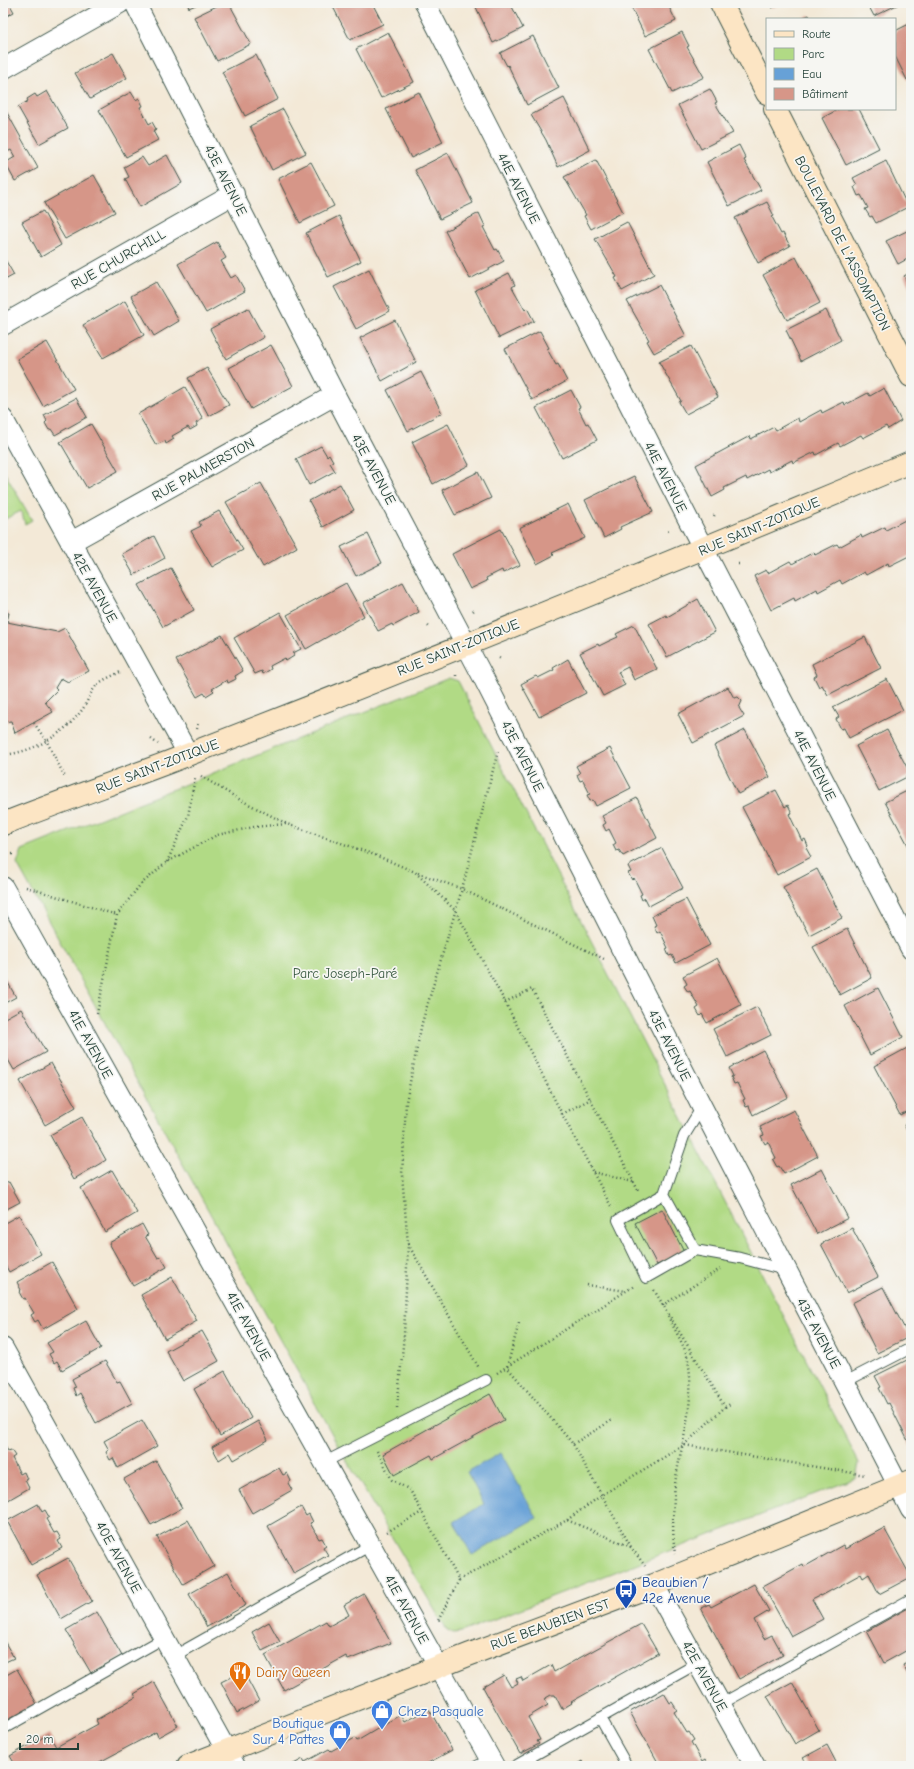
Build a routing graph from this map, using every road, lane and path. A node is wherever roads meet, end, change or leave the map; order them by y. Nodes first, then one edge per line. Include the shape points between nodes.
1 (120, 3) edge
2 (135, 3) edge
3 (425, 3) edge
4 (721, 3) edge
5 (3, 69) edge
6 (766, 91) edge
7 (776, 110) edge
8 (234, 194) junction
9 (3, 325) edge
10 (911, 376) edge
11 (335, 395) junction
12 (3, 419) edge
13 (911, 462) edge
14 (71, 542) junction
15 (703, 549) junction
16 (465, 644) junction
17 (120, 671) dead end
18 (198, 722) dead end
19 (34, 723) dead end
20 (197, 728) dead end
21 (151, 739) dead end
22 (47, 742) junction
23 (158, 744) dead end
24 (498, 750) dead end
25 (188, 754) junction
26 (3, 756) edge
27 (201, 776) dead end
28 (65, 777) dead end
29 (195, 778) dead end
30 (3, 824) edge
31 (287, 824) junction
32 (167, 862) junction
33 (415, 872) junction
34 (3, 887) edge
35 (26, 887) dead end
36 (462, 889) junction
37 (455, 910) junction
38 (118, 915) junction
39 (911, 949) edge
40 (604, 959) dead end
41 (505, 1002) junction
42 (97, 1015) dead end
43 (591, 1099) junction
44 (702, 1107) junction
45 (562, 1114) junction
46 (593, 1172) junction
47 (634, 1182) junction
48 (664, 1194) junction
49 (646, 1204) junction
50 (618, 1220) junction
51 (408, 1244) junction
52 (695, 1250) junction
53 (740, 1258) junction
54 (786, 1270) junction
55 (646, 1278) junction
56 (587, 1285) dead end
57 (627, 1291) junction
58 (663, 1304) junction
59 (519, 1323) dead end
60 (3, 1348) edge
61 (911, 1348) edge
62 (507, 1367) junction
63 (486, 1380) junction
64 (845, 1382) junction
65 (732, 1403) dead end
66 (725, 1407) junction
67 (614, 1420) dead end
68 (396, 1426) junction
69 (370, 1439) junction
70 (573, 1444) junction
71 (684, 1445) junction
72 (325, 1462) junction
73 (865, 1475) dead end
74 (905, 1483) edge
75 (602, 1495) junction
76 (911, 1510) edge
77 (422, 1512) junction
78 (567, 1520) junction
79 (387, 1532) dead end
80 (371, 1545) junction
81 (631, 1547) junction
82 (675, 1554) dead end
83 (645, 1566) dead end
84 (459, 1580) junction
85 (654, 1585) junction
86 (911, 1599) edge
87 (437, 1622) dead end
88 (164, 1638) junction
89 (174, 1656) junction
90 (698, 1663) junction
91 (438, 1666) junction
92 (721, 1704) junction
93 (600, 1718) junction
94 (3, 1729) edge
95 (230, 1758) edge
96 (487, 1764) edge
97 (188, 1766) edge
98 (515, 1766) edge
99 (627, 1766) edge
100 (755, 1766) edge

1 - 5 street
2 - 8 street, 43E AVENUE
3 - 15 street, 44E AVENUE
4 - 6 street
7 - 10 street, BOULEVARD DE L'ASSOMPTION
8 - 9 street, RUE CHURCHILL
8 - 11 street, 43E AVENUE
11 - 14 street, RUE PALMERSTON
11 - 16 street, 43E AVENUE
12 - 14 street, 42E AVENUE
13 - 15 street, RUE SAINT-ZOTIQUE
14 - 25 street, 42E AVENUE
15 - 16 street, RUE SAINT-ZOTIQUE
15 - 39 street, 44E AVENUE
16 - 25 street, RUE SAINT-ZOTIQUE
16 - 44 street, 43E AVENUE
17 - 22 path via 96,685 82,710
18 - 20 path
19 - 22 path
21 - 23 path
22 - 26 path
22 - 28 path
24 - 36 path
25 - 30 street, RUE SAINT-ZOTIQUE
27 - 31 path
29 - 32 path via 188,816
31 - 32 path via 254,827 217,835
31 - 33 path
32 - 38 path via 140,885
33 - 36 path
33 - 37 path
34 - 72 street, 41E AVENUE
35 - 38 path
36 - 37 path
36 - 40 path
37 - 41 path
37 - 51 path via 422,1023 406,1102 402,1175
38 - 42 path
41 - 43 path via 532,989
41 - 45 path
43 - 45 path
43 - 47 path
44 - 48 lane via 684,1136
44 - 54 street, 43E AVENUE
45 - 46 path
46 - 47 path
46 - 50 path
47 - 49 path
48 - 49 lane
48 - 52 lane
49 - 50 lane
50 - 55 lane
51 - 63 path
51 - 68 path
52 - 53 lane
52 - 55 lane
53 - 54 lane
53 - 58 path
54 - 64 street, 43E AVENUE
55 - 57 path
55 - 58 path
56 - 57 path
57 - 62 path
58 - 66 path
58 - 71 path via 688,1359 690,1388
59 - 62 path
60 - 88 street, 40E AVENUE
61 - 64 lane
62 - 63 path
62 - 70 path
63 - 68 lane
64 - 74 street, 43E AVENUE
65 - 66 path
66 - 71 path
67 - 70 path
68 - 69 lane
69 - 72 lane
69 - 77 path via 392,1480 410,1490
70 - 75 path
71 - 73 path
71 - 75 path
71 - 82 path via 676,1483 672,1524
72 - 80 street, 41E AVENUE
74 - 76 street, 43E AVENUE
74 - 85 street, RUE BEAUBIEN EST
75 - 78 path
75 - 81 path
77 - 79 path
77 - 84 path
78 - 81 path
78 - 84 path
80 - 89 lane
80 - 91 street, 41E AVENUE
81 - 83 path
84 - 87 path
85 - 90 street, 42E AVENUE
85 - 91 street, RUE BEAUBIEN EST
86 - 92 lane
88 - 89 street, 40E AVENUE
88 - 94 lane
89 - 95 street, 40E AVENUE
90 - 92 street, 42E AVENUE
90 - 93 lane
91 - 95 street, RUE BEAUBIEN EST
91 - 96 street, 41E AVENUE
92 - 100 street, 42E AVENUE
93 - 98 lane
93 - 99 lane
95 - 97 street, RUE BEAUBIEN EST

